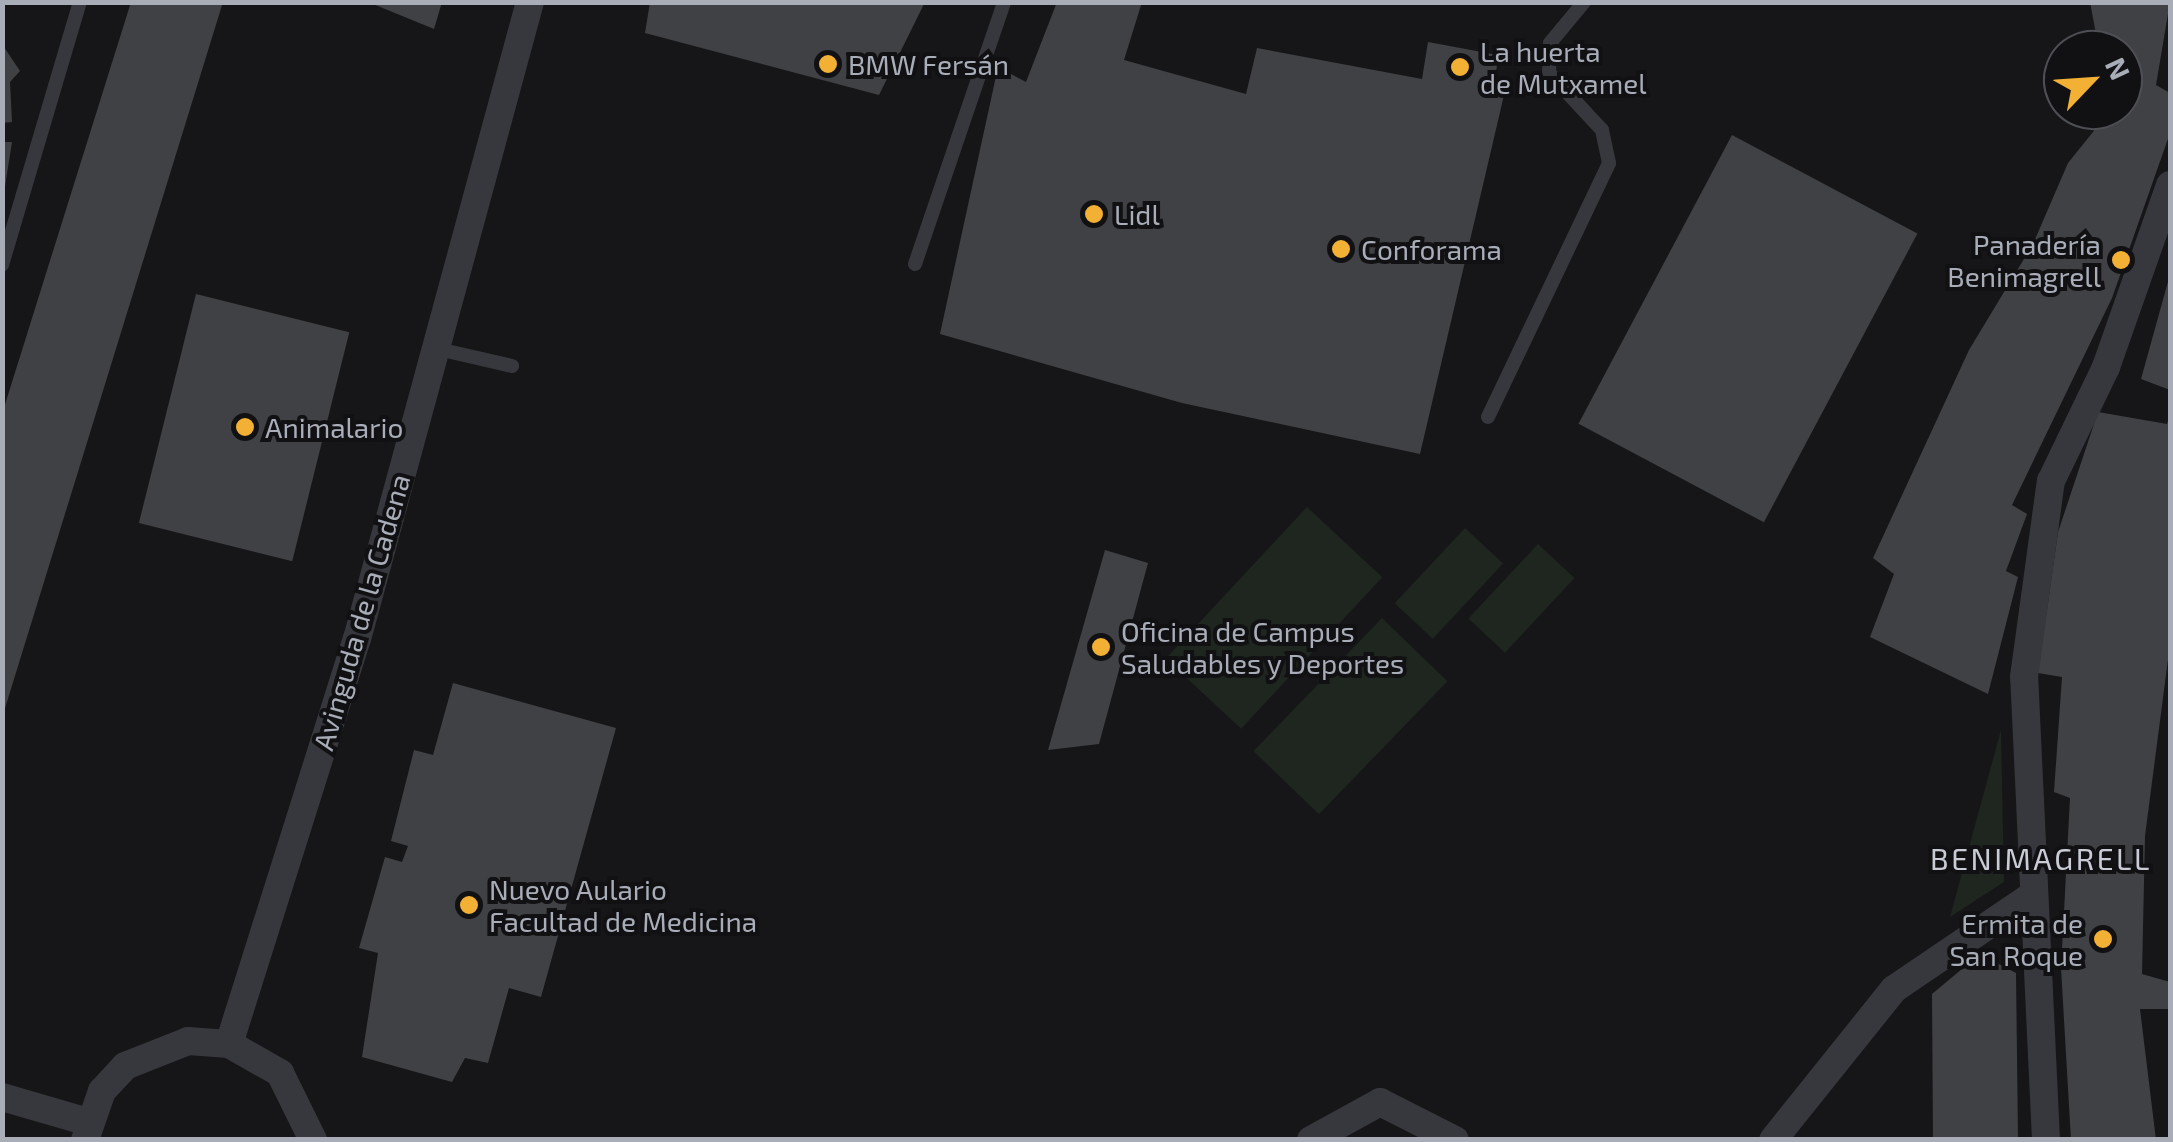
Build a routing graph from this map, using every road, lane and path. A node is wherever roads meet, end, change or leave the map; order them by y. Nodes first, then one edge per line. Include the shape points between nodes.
1 (80, 2) edge
2 (530, 2) edge
3 (1004, 2) edge
4 (1584, 2) edge
5 (2170, 184) edge
6 (914, 264) dead end
7 (2, 265) edge
8 (438, 349) junction
9 (512, 366) dead end
10 (1488, 417) dead end
11 (2034, 895) junction
12 (230, 1044) junction
13 (2, 1097) edge
14 (86, 1131) edge
15 (1775, 1138) edge
16 (313, 1140) edge
17 (1311, 1140) edge
18 (1456, 1140) edge
19 (2046, 1140) edge

1 - 7 lane
2 - 8 street, Avinguda de la Cadena
3 - 6 lane
4 - 10 lane via 1550,44 1549,73 1602,130 1610,163
5 - 11 street via 2106,368 2051,481 2024,677
8 - 9 lane
8 - 12 street, Avinguda de la Cadena
11 - 15 street via 1894,988
11 - 19 street
12 - 14 street via 154,1049 114,1079
12 - 16 street via 280,1073
13 - 14 street
17 - 18 street via 1380,1102

